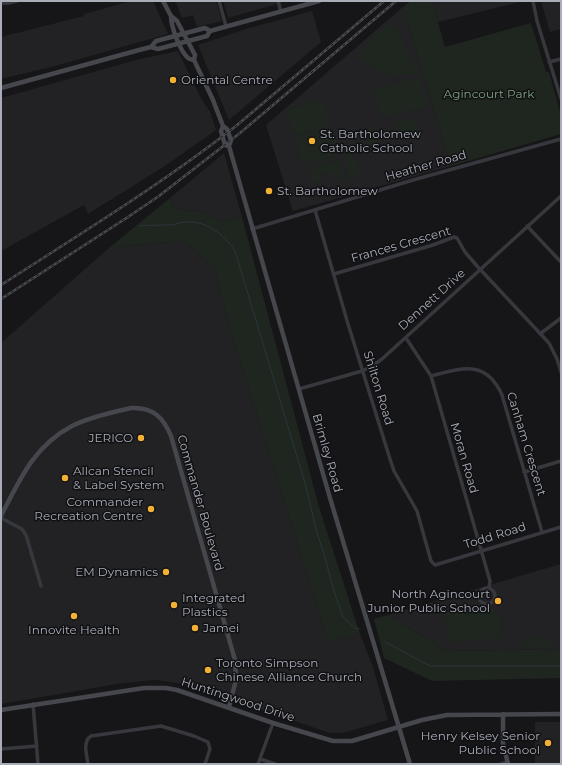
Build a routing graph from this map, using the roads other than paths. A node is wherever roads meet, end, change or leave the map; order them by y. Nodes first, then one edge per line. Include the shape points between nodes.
1 (17, 1) edge
2 (163, 1) edge
3 (219, 1) edge
4 (278, 1) edge
5 (319, 1) edge
6 (532, 1) edge
7 (1, 3) edge
8 (281, 12) junction
9 (171, 16) junction
10 (226, 26) junction
11 (210, 31) junction
12 (183, 33) junction
13 (176, 35) junction
14 (187, 41) junction
15 (179, 43) junction
16 (151, 47) junction
17 (561, 58) edge
18 (194, 60) junction
19 (549, 62) junction
20 (1, 88) edge
21 (561, 100) edge
22 (561, 139) edge
23 (561, 196) edge
24 (315, 210) junction
25 (527, 226) junction
26 (252, 229) junction
27 (561, 262) edge
28 (480, 270) junction
29 (334, 274) junction
30 (561, 318) edge
31 (540, 334) junction
32 (406, 338) junction
33 (362, 371) junction
34 (561, 372) edge
35 (431, 376) junction
36 (299, 389) junction
37 (561, 461) edge
38 (524, 472) junction
39 (1, 517) edge
40 (561, 527) edge
41 (542, 532) junction
42 (481, 550) junction
43 (435, 565) joint
44 (41, 586) dead end
45 (489, 588) junction
46 (33, 704) junction
47 (229, 707) junction
48 (1, 710) edge
49 (503, 714) junction
50 (561, 714) edge
51 (273, 723) junction
52 (399, 727) junction
53 (37, 746) junction
54 (1, 749) edge
55 (260, 759) junction
56 (508, 763) edge
57 (38, 764) edge
58 (88, 764) edge
59 (205, 764) edge
60 (258, 764) edge
61 (275, 764) edge
62 (410, 764) edge
63 (501, 764) edge

1 - 7 street
2 - 9 main road, Brimley Road
3 - 10 street
4 - 8 street
5 - 8 main road
6 - 19 street
8 - 10 main road
9 - 12 main road, Brimley Road
9 - 13 main road, Brimley Road via 171,24
10 - 11 main road
11 - 12 main road via 205,28
11 - 14 main road via 207,36
12 - 13 main road
12 - 14 main road, Brimley Road
13 - 15 main road, Brimley Road
13 - 16 main road via 156,41
14 - 15 main road
14 - 18 main road, Brimley Road via 196,55
15 - 16 main road via 158,49
15 - 18 main road, Brimley Road via 188,59
16 - 20 main road
17 - 19 street
18 - 26 main road, Brimley Road via 223,126 227,129 229,146
19 - 21 street
22 - 24 street, Heather Road
23 - 25 street, Dennett Drive
24 - 26 street, Heather Road
24 - 29 street, Shilton Road
25 - 27 street
25 - 28 street, Dennett Drive
26 - 36 main road, Brimley Road
28 - 29 street, Frances Crescent via 459,240 454,237
28 - 31 street
28 - 32 street, Dennett Drive
29 - 33 street, Shilton Road
30 - 31 street
31 - 34 street via 552,347
32 - 33 street, Dennett Drive via 382,359
32 - 35 street, Moran Road
33 - 36 street, Dennett Drive
33 - 43 street, Shilton Road via 394,471 415,507 431,561
35 - 38 street, Canham Crescent via 464,368 477,370 491,378 502,395
35 - 42 street, Moran Road
36 - 52 main road, Brimley Road
37 - 38 street
38 - 41 street, Canham Crescent
39 - 44 street via 22,529 26,535
39 - 47 main road, Commander Boulevard via 27,466 56,436 73,425 131,408 146,409 158,415 172,436 235,660 236,680
40 - 41 street, Todd Road
41 - 42 street, Todd Road
42 - 43 street, Todd Road
42 - 45 street, Moran Road via 490,581
45 - 45 street, Moran Road via 482,590 480,594 480,600 486,604 495,597
46 - 47 main road, Huntingwood Drive via 144,688 166,688
46 - 48 main road, Huntingwood Drive
46 - 53 street
47 - 51 main road, Huntingwood Drive
49 - 50 main road, Huntingwood Drive
49 - 52 main road, Huntingwood Drive via 447,715
49 - 56 main road via 503,743
51 - 52 main road, Huntingwood Drive via 332,741 352,741
51 - 55 street
52 - 62 main road, Brimley Road
53 - 54 street
53 - 57 street
55 - 60 street
55 - 61 street
56 - 63 street
58 - 59 street via 85,743 91,736 161,726 208,742 210,749

